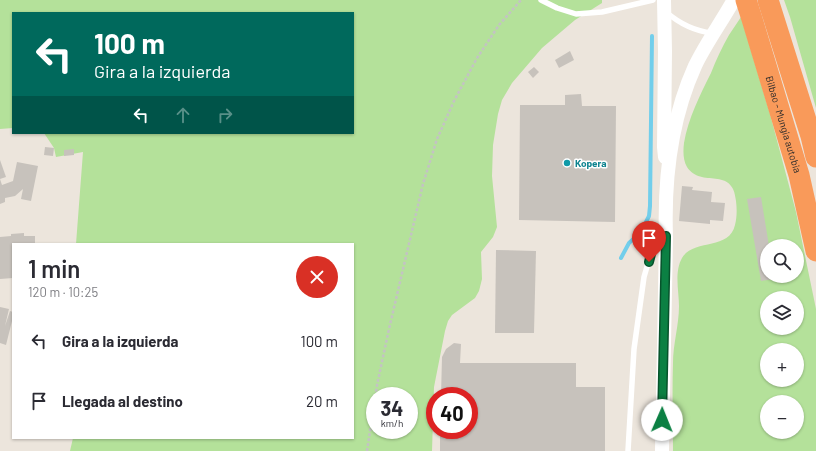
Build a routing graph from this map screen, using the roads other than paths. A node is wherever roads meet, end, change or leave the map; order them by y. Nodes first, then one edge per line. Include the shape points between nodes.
1 (541, 0) edge
2 (653, 0) edge
3 (768, 0) edge
4 (664, 5) edge
5 (744, 7) edge
6 (714, 33) junction
7 (816, 157) edge
8 (667, 175) junction
9 (666, 236) junction
10 (816, 251) edge
11 (628, 451) edge
12 (662, 451) edge

1 - 2 lane via 576,14 602,12
3 - 7 highway
4 - 6 lane via 677,21 689,28
4 - 8 street via 664,147
5 - 6 street
5 - 10 highway, Bilbao - Mungia autobia via 799,175
6 - 8 street via 683,97
8 - 9 street
9 - 11 lane via 653,246 644,277 634,349
9 - 12 street

